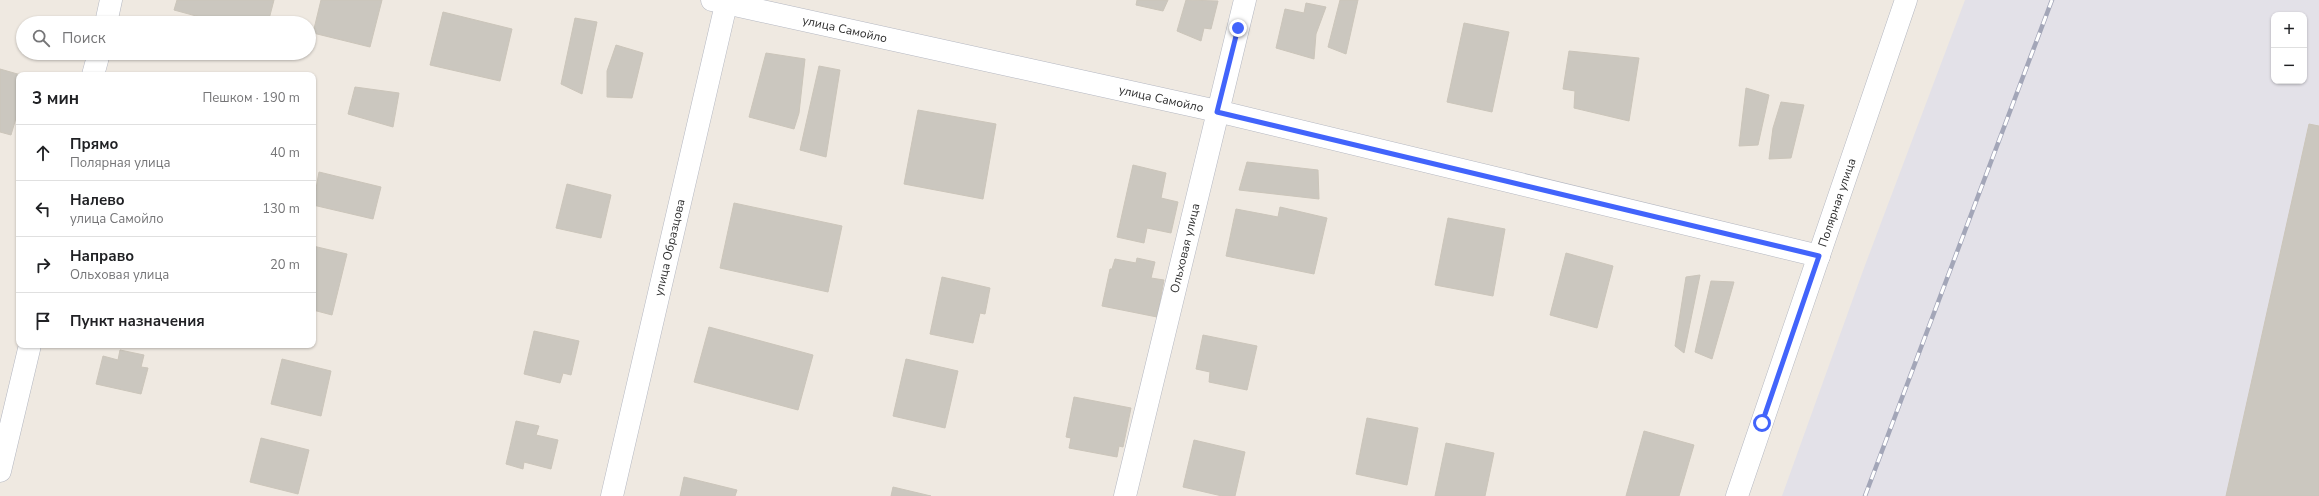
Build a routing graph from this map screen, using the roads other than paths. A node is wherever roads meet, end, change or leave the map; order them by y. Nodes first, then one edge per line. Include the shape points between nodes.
1 (111, 0) edge
2 (1245, 0) edge
3 (1906, 0) edge
4 (722, 1) edge
5 (108, 16) edge
6 (96, 60) edge
7 (94, 72) edge
8 (1217, 112) junction
9 (1819, 256) junction
10 (29, 348) edge
11 (0, 470) edge
12 (612, 496) edge
13 (1125, 496) edge
14 (1737, 496) edge

1 - 5 street
2 - 8 street, Ольховая улица
3 - 9 street, Полярная улица
4 - 8 street, улица Самойло
4 - 12 street, улица Образцова
6 - 7 street
8 - 9 street, улица Самойло
8 - 13 street, Ольховая улица
9 - 14 street, Полярная улица
10 - 11 street

